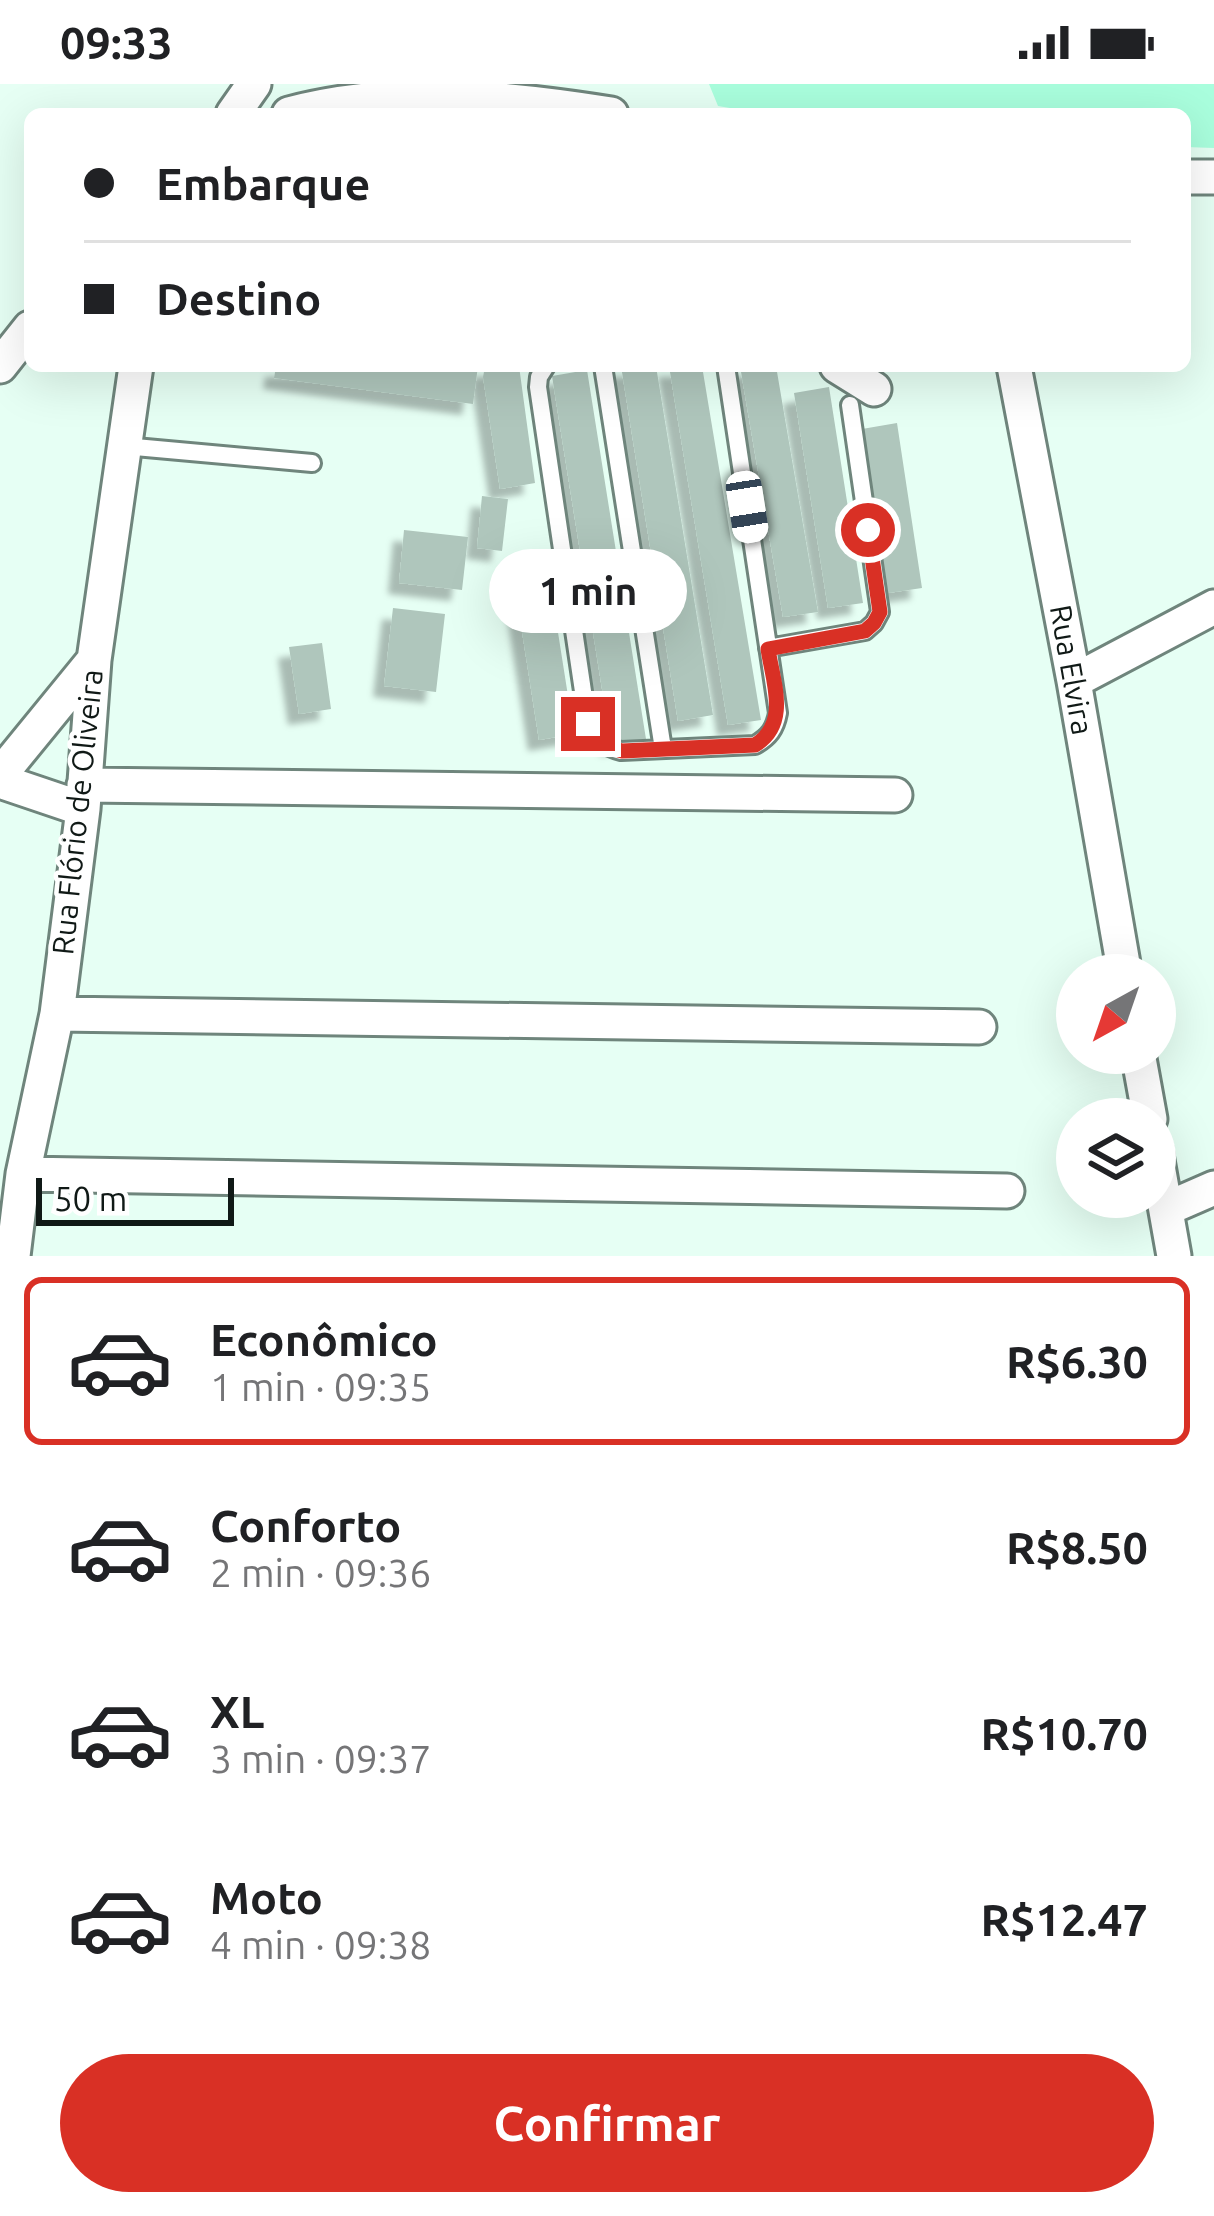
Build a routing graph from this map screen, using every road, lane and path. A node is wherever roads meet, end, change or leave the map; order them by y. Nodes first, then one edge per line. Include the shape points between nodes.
1 (390, 98) edge
2 (311, 108) edge
3 (558, 108) edge
4 (24, 337) edge
5 (0, 366) edge
6 (135, 372) edge
7 (542, 372) edge
8 (604, 372) edge
9 (727, 372) edge
10 (842, 372) edge
11 (1015, 372) edge
12 (862, 397) joint
13 (124, 446) junction
14 (312, 463) dead end
15 (1214, 607) edge
16 (768, 649) junction
17 (94, 660) junction
18 (1074, 681) junction
19 (663, 749) junction
20 (0, 778) edge
21 (895, 795) dead end
22 (84, 797) junction
23 (1121, 954) edge
24 (57, 1014) junction
25 (979, 1027) dead end
26 (22, 1174) junction
27 (1214, 1188) edge
28 (1007, 1191) dead end
29 (1176, 1205) edge
30 (1168, 1218) edge
31 (13, 1256) edge
32 (1174, 1256) edge

1 - 2 street
1 - 3 street
4 - 5 street
6 - 13 street, Rua Flório de Oliveira
7 - 19 lane via 538,387 588,724 608,748
8 - 19 lane
9 - 16 lane
10 - 12 street
11 - 18 street, Rua Elvira
12 - 16 lane via 880,612 865,631
13 - 14 lane
13 - 17 street, Rua Flório de Oliveira
15 - 18 street
16 - 19 lane via 778,713 767,738
17 - 20 street
17 - 22 street, Rua Flório de Oliveira
18 - 23 street, Rua Elvira
20 - 22 street
21 - 22 street
22 - 24 street, Rua Flório de Oliveira
24 - 25 street
24 - 26 street, Rua Flório de Oliveira
26 - 28 street
26 - 31 street, Rua Flório de Oliveira
27 - 29 street
30 - 32 street

